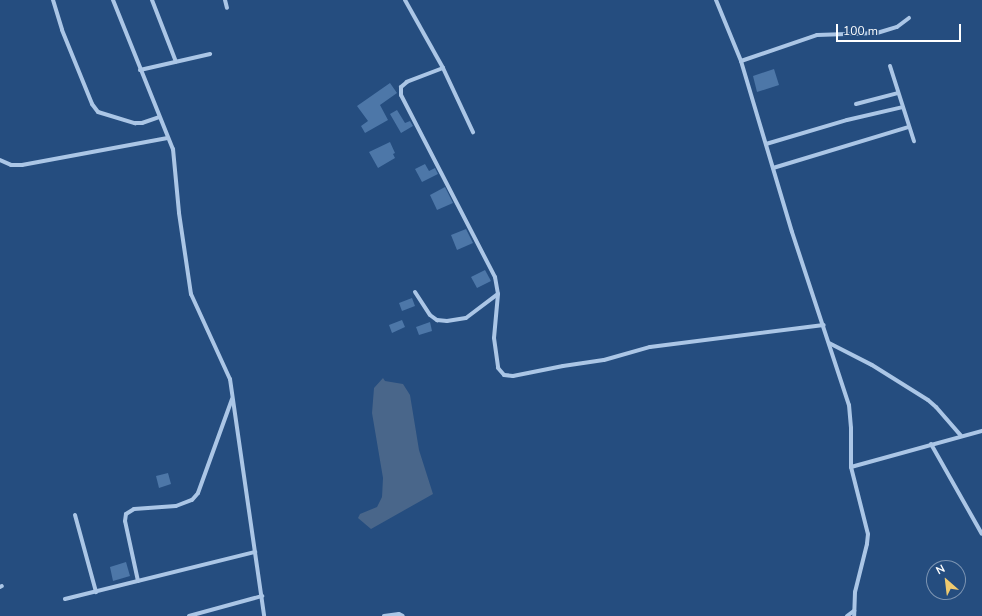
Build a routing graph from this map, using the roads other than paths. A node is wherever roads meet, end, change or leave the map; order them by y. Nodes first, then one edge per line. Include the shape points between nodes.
1 (54, 0) edge
2 (113, 0) edge
3 (152, 0) edge
4 (225, 0) edge
5 (405, 0) edge
6 (716, 0) edge
7 (227, 8) dead end
8 (909, 18) dead end
9 (210, 54) dead end
10 (741, 61) junction
11 (176, 62) junction
12 (890, 66) dead end
13 (443, 68) junction
14 (140, 70) junction
15 (898, 93) junction
16 (856, 104) dead end
17 (903, 107) junction
18 (159, 117) junction
19 (909, 127) junction
20 (473, 132) dead end
21 (168, 138) junction
22 (914, 141) dead end
23 (766, 144) junction
24 (0, 160) edge
25 (773, 168) junction
26 (416, 292) dead end
27 (498, 294) junction
28 (824, 326) junction
29 (830, 343) junction
30 (232, 397) junction
31 (982, 431) edge
32 (961, 436) junction
33 (931, 444) junction
34 (851, 467) junction
35 (75, 515) dead end
36 (982, 534) edge
37 (255, 552) junction
38 (138, 581) junction
39 (96, 592) junction
40 (262, 596) junction
41 (65, 599) dead end
42 (854, 614) edge
43 (189, 616) edge
44 (264, 616) edge
45 (384, 616) edge
46 (403, 616) edge
47 (847, 616) edge

1 - 18 street via 62,30 92,104 98,112 135,123
2 - 14 street
3 - 11 street
4 - 7 street
5 - 13 street
6 - 10 street
8 - 10 street via 897,27 877,33 817,35
9 - 11 street
10 - 23 street
11 - 14 street
12 - 15 street
13 - 20 street
13 - 27 street via 406,82 401,87 401,95 492,269
14 - 18 street
15 - 16 street
15 - 17 street
17 - 19 street
17 - 23 street via 847,120
18 - 21 street
19 - 22 street
19 - 25 street
21 - 24 street via 22,165 12,165
21 - 30 street via 175,155 179,213 191,294 228,372
23 - 25 street
25 - 28 street
26 - 27 street via 430,315 438,320 447,321 466,318
27 - 28 street via 494,338 498,368 508,376 604,360 650,347
28 - 29 street
29 - 32 street via 872,365 928,400
29 - 34 street via 850,416
30 - 37 street
30 - 38 street via 198,493 192,500 176,506 134,509 126,514 125,521
31 - 32 street
32 - 33 street
33 - 34 street
33 - 36 street
34 - 42 street via 868,534 855,592
35 - 39 street
37 - 38 street
37 - 40 street
38 - 39 street
39 - 41 street
40 - 43 street
40 - 44 street
42 - 47 street
45 - 46 street

